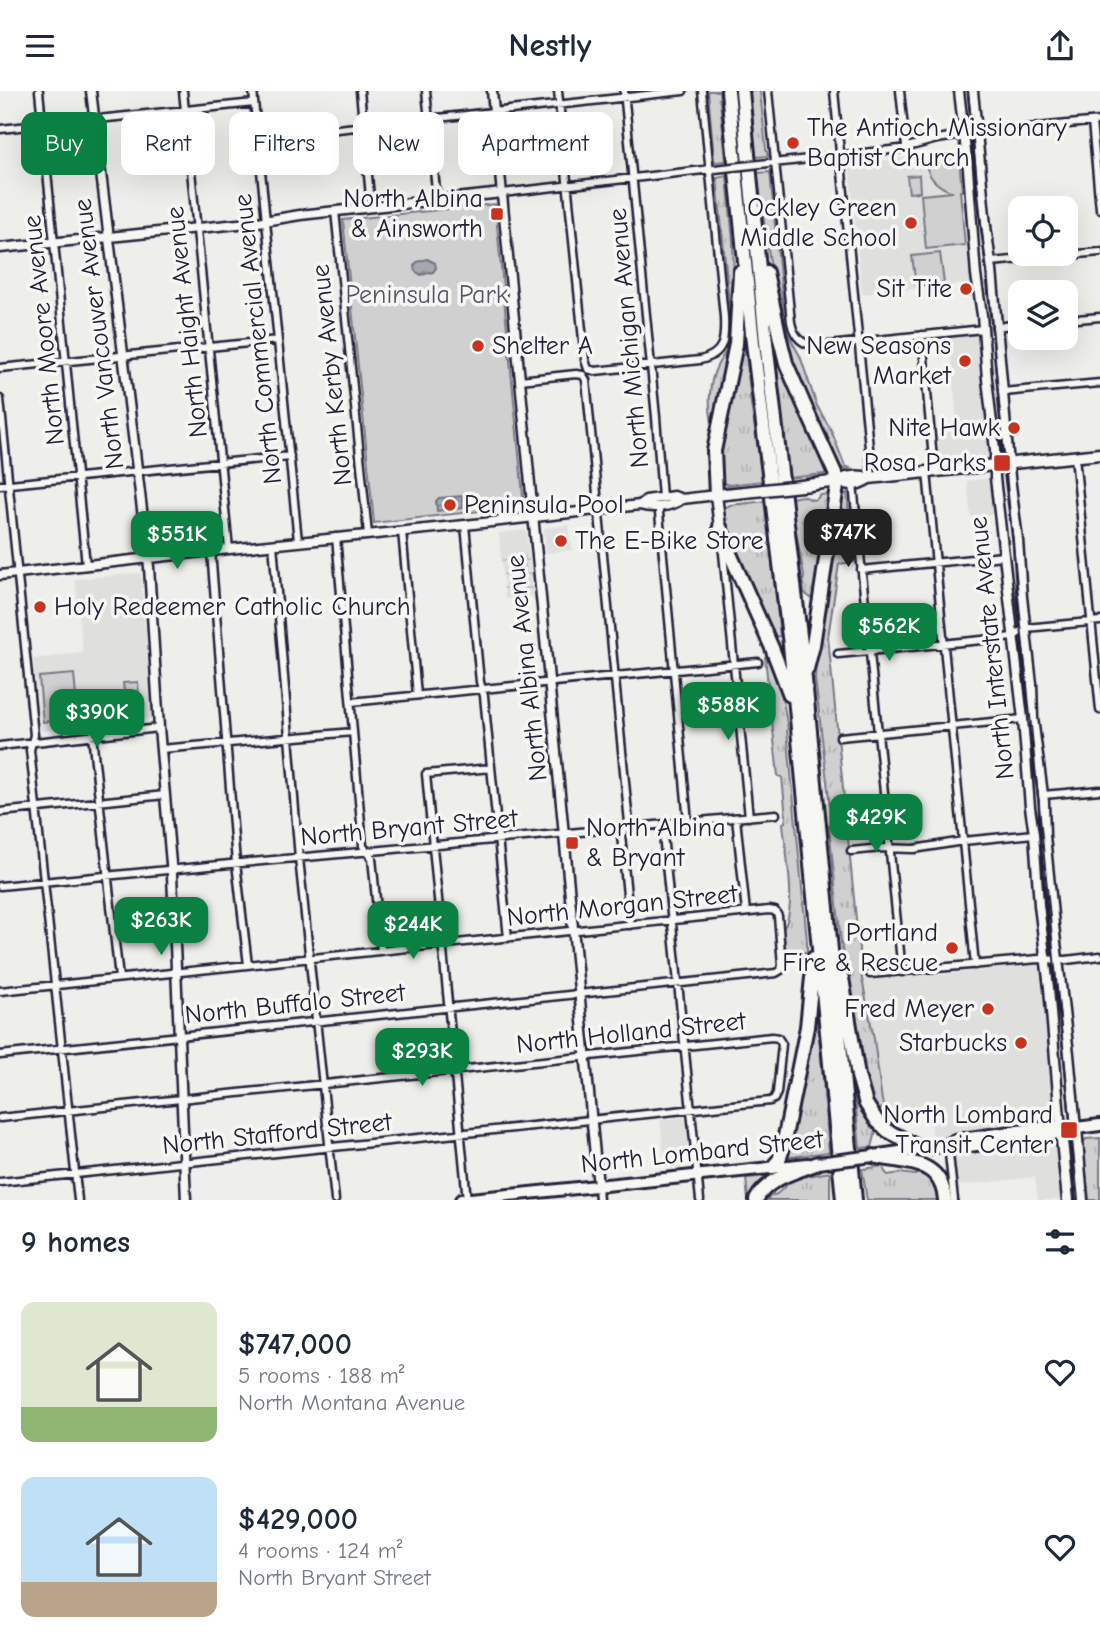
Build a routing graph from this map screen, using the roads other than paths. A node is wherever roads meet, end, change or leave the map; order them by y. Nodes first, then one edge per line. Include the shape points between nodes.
1 (39, 91) edge
2 (91, 91) edge
3 (183, 91) edge
4 (253, 91) edge
5 (360, 91) edge
6 (426, 91) edge
7 (492, 91) edge
8 (558, 91) edge
9 (683, 91) edge
10 (702, 91) edge
11 (728, 91) edge
12 (742, 91) edge
13 (768, 91) edge
14 (834, 91) edge
15 (900, 91) edge
16 (959, 91) edge
17 (973, 91) edge
18 (625, 94) edge
19 (254, 103) junction
20 (560, 105) junction
21 (185, 110) junction
22 (41, 112) edge
23 (93, 112) edge
24 (362, 112) edge
25 (428, 112) edge
26 (495, 112) joint
27 (107, 118) edge
28 (1100, 121) edge
29 (1092, 122) junction
30 (21, 126) edge
31 (0, 129) edge
32 (978, 133) junction
33 (964, 135) junction
34 (906, 147) junction
35 (840, 155) junction
36 (772, 163) junction
37 (712, 169) junction
38 (47, 175) edge
39 (101, 175) edge
40 (368, 175) edge
41 (435, 175) edge
42 (500, 175) edge
43 (633, 178) junction
44 (568, 185) junction
45 (502, 193) junction
46 (437, 200) junction
47 (371, 207) junction
48 (1100, 209) edge
49 (335, 211) junction
50 (754, 216) junction
51 (266, 220) junction
52 (197, 228) junction
53 (108, 237) junction
54 (54, 242) junction
55 (743, 244) junction
56 (0, 248) edge
57 (1100, 252) edge
58 (990, 262) junction
59 (1100, 317) edge
60 (1078, 319) edge
61 (1008, 326) edge
62 (996, 327) junction
63 (983, 329) junction
64 (922, 335) junction
65 (278, 340) junction
66 (859, 342) junction
67 (209, 347) junction
68 (122, 356) junction
69 (66, 361) junction
70 (651, 365) junction
71 (0, 368) edge
72 (586, 373) junction
73 (520, 380) junction
74 (1100, 383) edge
75 (1003, 392) junction
76 (0, 399) edge
77 (1100, 454) edge
78 (290, 456) junction
79 (1075, 456) junction
80 (1009, 462) junction
81 (220, 463) junction
82 (995, 464) junction
83 (136, 471) junction
84 (930, 472) junction
85 (78, 477) junction
86 (870, 478) junction
87 (837, 482) junction
88 (9, 484) junction
89 (853, 484) junction
90 (0, 485) edge
91 (716, 495) junction
92 (661, 502) junction
93 (599, 510) junction
94 (533, 516) junction
95 (465, 525) junction
96 (720, 527) junction
97 (401, 531) junction
98 (368, 534) junction
99 (337, 537) junction
100 (298, 541) junction
101 (273, 544) junction
102 (229, 549) junction
103 (211, 551) junction
104 (1003, 556) junction
105 (148, 559) junction
106 (935, 563) junction
107 (86, 565) junction
108 (861, 570) junction
109 (18, 573) junction
110 (0, 575) edge
111 (1100, 621) edge
112 (1091, 622) junction
113 (1026, 628) junction
114 (1013, 637) junction
115 (943, 644) junction
116 (869, 651) junction
117 (838, 654) dead end
118 (758, 662) dead end
119 (734, 665) junction
120 (673, 670) junction
121 (615, 677) junction
122 (805, 680) junction
123 (550, 684) junction
124 (482, 689) junction
125 (417, 695) junction
126 (351, 702) junction
127 (1100, 710) edge
128 (796, 711) junction
129 (1023, 719) junction
130 (952, 726) junction
131 (159, 728) junction
132 (353, 732) junction
133 (878, 734) junction
134 (92, 735) junction
135 (289, 737) junction
136 (840, 737) dead end
137 (32, 742) junction
138 (226, 743) junction
139 (0, 746) edge
140 (161, 749) junction
141 (491, 768) junction
142 (1100, 790) edge
143 (165, 795) junction
144 (1043, 795) junction
145 (99, 801) junction
146 (36, 808) junction
147 (0, 812) edge
148 (776, 814) dead end
149 (749, 817) junction
150 (736, 818) junction
151 (688, 822) junction
152 (662, 825) junction
153 (626, 828) junction
154 (564, 834) junction
155 (1034, 834) junction
156 (498, 840) junction
157 (963, 841) junction
158 (433, 846) junction
159 (889, 849) junction
160 (851, 851) dead end
161 (367, 852) junction
162 (299, 857) junction
163 (236, 863) junction
164 (172, 870) junction
165 (107, 877) junction
166 (45, 883) junction
167 (0, 886) edge
168 (746, 912) junction
169 (672, 920) junction
170 (630, 925) junction
171 (817, 929) junction
172 (573, 931) junction
173 (508, 938) junction
174 (830, 939) junction
175 (442, 944) junction
176 (381, 951) junction
177 (1100, 956) edge
178 (310, 958) junction
179 (1046, 959) junction
180 (1058, 960) junction
181 (248, 965) junction
182 (975, 965) junction
183 (781, 970) joint
184 (176, 972) junction
185 (902, 972) junction
186 (870, 974) dead end
187 (119, 978) junction
188 (678, 983) junction
189 (56, 985) junction
190 (0, 991) edge
191 (579, 994) junction
192 (449, 1007) junction
193 (316, 1021) junction
194 (179, 1036) junction
195 (685, 1046) junction
196 (63, 1048) junction
197 (0, 1055) edge
198 (586, 1057) junction
199 (455, 1070) junction
200 (323, 1084) junction
201 (181, 1099) junction
202 (774, 1099) joint
203 (691, 1109) junction
204 (69, 1111) junction
205 (0, 1118) edge
206 (592, 1120) junction
207 (1100, 1125) edge
208 (1076, 1128) junction
209 (1061, 1130) junction
210 (849, 1131) junction
211 (461, 1134) junction
212 (948, 1145) junction
213 (330, 1147) junction
214 (922, 1149) junction
215 (873, 1156) junction
216 (185, 1163) junction
217 (818, 1163) junction
218 (774, 1167) junction
219 (841, 1170) junction
220 (76, 1174) junction
221 (698, 1175) junction
222 (0, 1182) edge
223 (598, 1186) junction
224 (78, 1200) edge
225 (187, 1200) edge
226 (335, 1200) edge
227 (461, 1200) edge
228 (467, 1200) edge
229 (599, 1200) edge
230 (700, 1200) edge
231 (756, 1200) edge
232 (836, 1200) edge
233 (843, 1200) edge
234 (855, 1200) edge
235 (863, 1200) edge
236 (945, 1200) edge
237 (954, 1200) edge
238 (1068, 1200) edge
239 (1082, 1200) edge

1 - 22 street, North Moore Avenue
2 - 23 street, North Vancouver Avenue
3 - 21 street, North Haight Avenue
4 - 19 street, North Commercial Avenue
5 - 24 street
6 - 25 street
7 - 26 street, North Albina Avenue
8 - 20 street
9 - 18 street
10 - 37 street
11 - 55 highway
12 - 50 highway
13 - 36 street
14 - 35 street
15 - 34 street
16 - 33 street, North Interstate Avenue
17 - 32 street, North Interstate Avenue
18 - 20 street
18 - 43 street, North Michigan Avenue
19 - 21 street
19 - 51 street, North Commercial Avenue
20 - 26 street
20 - 44 street
21 - 27 street
21 - 52 street, North Haight Avenue
28 - 29 street
29 - 32 street
29 - 48 street
30 - 31 street
32 - 33 street
32 - 58 street, North Interstate Avenue
33 - 34 street
33 - 63 street, North Interstate Avenue
34 - 35 street
35 - 36 street
35 - 66 street
36 - 37 street, bridge
36 - 66 street via 792,329 801,341 813,346
37 - 43 street
37 - 70 street via 724,342 708,358
38 - 54 street, North Moore Avenue
39 - 53 street, North Vancouver Avenue
40 - 47 street
41 - 46 street
42 - 45 street, North Albina Avenue
43 - 44 street
43 - 70 street, North Michigan Avenue
44 - 45 street
44 - 72 street
45 - 46 street
45 - 73 street, North Albina Avenue
46 - 47 street
47 - 49 street
49 - 51 street
49 - 98 street, North Kerby Avenue
50 - 87 highway via 786,363
50 - 122 highway
51 - 52 street
51 - 65 street, North Commercial Avenue
52 - 53 street
52 - 67 street, North Haight Avenue
53 - 54 street
53 - 68 street, North Vancouver Avenue
54 - 56 street
54 - 69 street, North Moore Avenue
55 - 91 highway via 736,344 714,451
55 - 128 highway
57 - 58 street
58 - 62 street, North Interstate Avenue
59 - 60 street
61 - 62 street
62 - 75 street, North Interstate Avenue
63 - 64 street
63 - 82 street, North Interstate Avenue
64 - 66 street
64 - 84 street
65 - 67 street
65 - 78 street, North Commercial Avenue
66 - 86 street
67 - 68 street
67 - 81 street, North Haight Avenue
68 - 69 street
68 - 83 street, North Vancouver Avenue
69 - 71 street
69 - 85 street, North Moore Avenue
70 - 72 street
70 - 92 street, North Michigan Avenue
72 - 73 street
72 - 93 street
73 - 94 street, North Albina Avenue
74 - 75 street
75 - 80 street, North Interstate Avenue
76 - 88 street
77 - 79 main road
78 - 81 street
78 - 100 street, North Commercial Avenue
79 - 80 main road
79 - 112 street
80 - 82 main road
80 - 113 street, North Interstate Avenue
81 - 83 street
81 - 102 street, North Haight Avenue
82 - 84 main road
82 - 104 street, North Interstate Avenue
83 - 85 street
83 - 105 street, North Vancouver Avenue
84 - 86 main road
84 - 106 street
85 - 88 street
85 - 107 street, North Moore Avenue
86 - 87 main road via 846,477
86 - 89 main road
87 - 89 main road
87 - 91 main road, bridge
87 - 122 highway
88 - 90 street
88 - 109 street
89 - 108 street
91 - 92 street via 682,499 676,504
91 - 96 main road
92 - 93 street
92 - 120 street, North Michigan Avenue
93 - 94 street
93 - 121 street
94 - 95 street
94 - 123 street, North Albina Avenue
95 - 97 street
95 - 124 street
96 - 119 street
96 - 128 highway
97 - 98 street
97 - 125 street
98 - 99 street
99 - 100 street
99 - 126 street
100 - 101 street
101 - 102 street
101 - 135 street
102 - 103 street
103 - 105 street
103 - 138 street
104 - 106 street
104 - 114 street, North Interstate Avenue
105 - 107 street
105 - 131 street, North Vancouver Avenue
106 - 108 street
106 - 115 street
107 - 109 street
108 - 116 street
109 - 110 street
109 - 137 street
111 - 112 street
112 - 113 street
112 - 127 street
113 - 114 street
113 - 144 street, North Interstate Avenue
114 - 115 street
114 - 129 street, North Interstate Avenue
115 - 116 street
115 - 130 street
116 - 117 street
116 - 133 street
118 - 119 street
119 - 120 street
119 - 149 street
120 - 121 street
120 - 151 street, North Michigan Avenue
121 - 123 street
121 - 153 street
122 - 174 highway
123 - 124 street
123 - 154 street, North Albina Avenue
124 - 125 street
124 - 141 street
125 - 126 street
126 - 132 street
128 - 171 highway
129 - 130 street
129 - 155 street, North Interstate Avenue
130 - 133 street
130 - 157 street
131 - 134 street
131 - 140 street, North Vancouver Avenue
132 - 135 street
132 - 161 street
133 - 136 street
133 - 159 street
134 - 137 street
134 - 145 street
135 - 138 street
135 - 162 street
137 - 139 street
137 - 146 street
138 - 140 street
138 - 163 street
140 - 143 street, North Vancouver Avenue
141 - 156 street
141 - 158 street via 426,774
142 - 144 street
143 - 145 street
143 - 164 street, North Vancouver Avenue
144 - 180 street, North Interstate Avenue
145 - 146 street
145 - 165 street
146 - 147 street
146 - 166 street
148 - 149 street, North Bryant Street
149 - 150 street, North Bryant Street
150 - 151 street, North Bryant Street
150 - 168 street
151 - 152 street, North Bryant Street
152 - 153 street, North Bryant Street
152 - 169 street
153 - 154 street, North Bryant Street
153 - 170 street via 621,835
154 - 156 street, North Bryant Street
154 - 172 street, North Albina Avenue
155 - 157 street
155 - 179 street, North Interstate Avenue
156 - 158 street, North Bryant Street
156 - 173 street
157 - 159 street
157 - 182 street
158 - 161 street, North Bryant Street
158 - 175 street
159 - 160 street
159 - 185 street
161 - 162 street, North Bryant Street
161 - 176 street via 372,858
162 - 163 street, North Bryant Street
162 - 178 street
163 - 164 street, North Bryant Street
163 - 181 street
164 - 165 street, North Bryant Street
164 - 184 street, North Vancouver Avenue
165 - 166 street, North Bryant Street
165 - 187 street
166 - 167 street, North Bryant Street
166 - 189 street
168 - 169 street, North Morgan Street
168 - 183 street, North Morgan Street via 775,911
169 - 170 street, North Morgan Street
169 - 188 street
170 - 172 street, North Morgan Street
171 - 218 highway via 804,1046 782,1151
171 - 219 highway
172 - 173 street, North Morgan Street
172 - 191 street, North Albina Avenue
173 - 175 street, North Morgan Street
174 - 210 highway
174 - 214 highway via 837,946 866,1104 888,1131
175 - 176 street, North Morgan Street
175 - 192 street
176 - 178 street, North Morgan Street
177 - 180 street
178 - 181 street, North Morgan Street
178 - 193 street
179 - 180 street
179 - 182 street
179 - 209 street, North Interstate Avenue
180 - 208 street, North Interstate Avenue
181 - 184 street, North Morgan Street
182 - 185 street
183 - 188 street, North Buffalo Street
184 - 187 street, North Morgan Street
184 - 194 street, North Vancouver Avenue
185 - 186 street
187 - 189 street, North Morgan Street
188 - 191 street, North Buffalo Street
188 - 195 street
189 - 190 street, North Morgan Street
189 - 196 street
191 - 192 street, North Buffalo Street
191 - 198 street, North Albina Avenue
192 - 193 street, North Buffalo Street
192 - 199 street
193 - 194 street, North Buffalo Street
193 - 200 street
194 - 196 street, North Buffalo Street
194 - 201 street, North Vancouver Avenue
195 - 198 street, North Holland Street
195 - 202 street, North Holland Street via 778,1038 782,1044
195 - 203 street
196 - 197 street, North Buffalo Street
196 - 204 street
198 - 199 street, North Holland Street
198 - 206 street, North Albina Avenue
199 - 200 street, North Holland Street
199 - 211 street
200 - 201 street, North Holland Street
200 - 213 street
201 - 204 street, North Holland Street
201 - 216 street, North Vancouver Avenue
202 - 203 street, North Stafford Street
203 - 206 street, North Stafford Street
203 - 221 street
204 - 205 street, North Holland Street
204 - 220 street
206 - 211 street, North Stafford Street
206 - 223 street, North Albina Avenue
207 - 208 main road, North Lombard Street
208 - 209 main road, North Lombard Street
208 - 239 main road, North Interstate Avenue
209 - 212 main road, North Lombard Street via 955,1148
209 - 238 main road, North Interstate Avenue
210 - 234 highway
210 - 235 highway
211 - 213 street, North Stafford Street
211 - 228 street
212 - 214 main road, North Lombard Street
212 - 237 street
213 - 216 street, North Stafford Street
213 - 226 street
214 - 215 main road, North Lombard Street
215 - 217 main road, North Lombard Street, bridge
215 - 236 highway via 927,1168 940,1182
216 - 220 street, North Stafford Street
216 - 225 street, North Vancouver Avenue
217 - 218 main road, North Lombard Street
217 - 231 highway via 771,1182
218 - 221 main road, North Lombard Street
219 - 232 highway
219 - 233 highway
220 - 222 street, North Stafford Street
220 - 224 street
221 - 223 main road, North Lombard Street
221 - 230 street
223 - 228 main road, North Lombard Street
223 - 229 street, North Albina Avenue
227 - 228 main road, North Lombard Street

